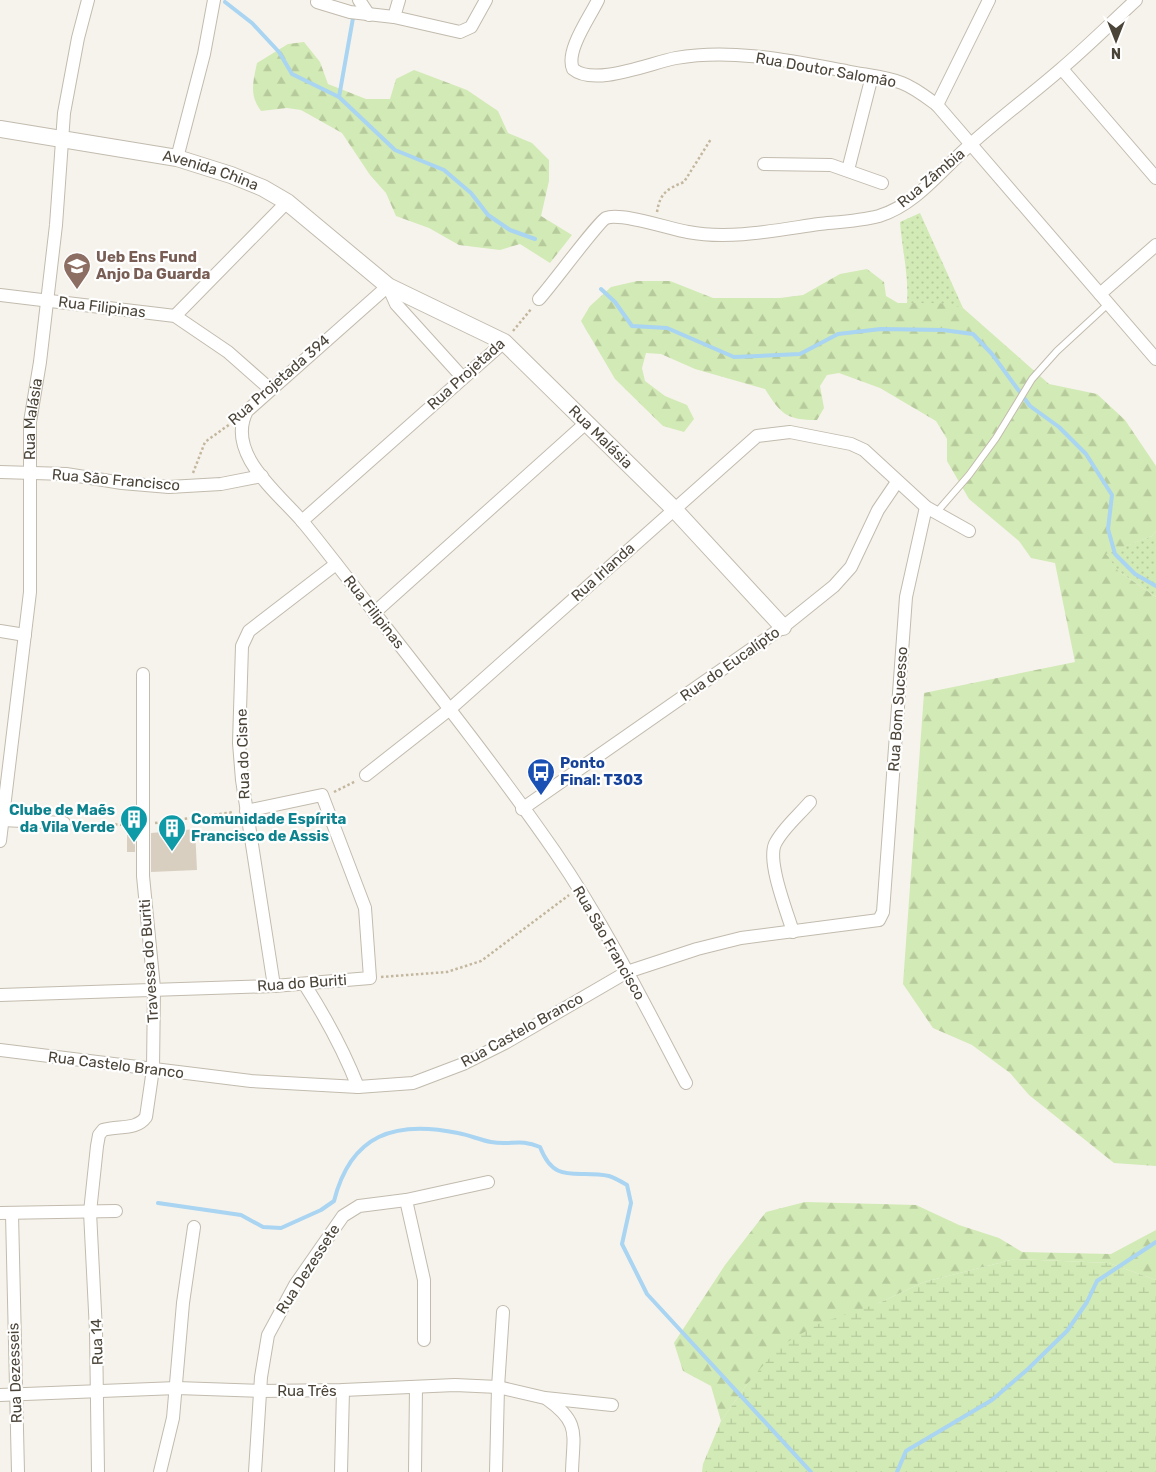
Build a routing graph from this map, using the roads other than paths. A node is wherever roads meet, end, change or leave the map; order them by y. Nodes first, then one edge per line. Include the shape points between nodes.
1 (88, 0) edge
2 (214, 0) edge
3 (359, 0) edge
4 (399, 0) edge
5 (486, 0) edge
6 (598, 0) edge
7 (989, 0) edge
8 (1136, 0) edge
9 (317, 2) dead end
10 (369, 15) junction
11 (394, 17) junction
12 (1062, 69) junction
13 (872, 76) junction
14 (937, 106) junction
15 (0, 129) edge
16 (61, 139) junction
17 (970, 144) junction
18 (177, 158) junction
19 (764, 164) dead end
20 (848, 170) junction
21 (1156, 178) edge
22 (882, 183) dead end
23 (287, 202) junction
24 (1156, 245) edge
25 (388, 286) junction
26 (0, 294) edge
27 (539, 299) road end
28 (1104, 299) junction
29 (48, 300) junction
30 (175, 316) junction
31 (504, 342) junction
32 (1156, 359) edge
33 (463, 378) junction
34 (270, 389) junction
35 (247, 411) joint
36 (587, 422) junction
37 (0, 472) edge
38 (29, 472) junction
39 (262, 476) junction
40 (897, 482) junction
41 (674, 509) junction
42 (930, 511) junction
43 (302, 521) junction
44 (969, 531) dead end
45 (336, 564) junction
46 (374, 613) junction
47 (783, 627) junction
48 (0, 632) edge
49 (25, 635) junction
50 (143, 674) dead end
51 (450, 709) junction
52 (366, 775) road end
53 (810, 802) dead end
54 (522, 809) junction
55 (246, 811) junction
56 (2, 820) junction
57 (64, 823) road end
58 (0, 841) edge
59 (883, 912) joint
60 (793, 932) junction
61 (626, 972) junction
62 (305, 985) junction
63 (274, 986) junction
64 (154, 988) junction
65 (0, 995) edge
66 (0, 1050) edge
67 (153, 1069) junction
68 (686, 1084) dead end
69 (358, 1087) junction
70 (488, 1182) dead end
71 (406, 1200) junction
72 (116, 1211) dead end
73 (90, 1212) junction
74 (6, 1214) edge
75 (194, 1227) dead end
76 (503, 1312) dead end
77 (424, 1340) dead end
78 (416, 1387) junction
79 (498, 1387) junction
80 (177, 1388) junction
81 (343, 1390) junction
82 (98, 1391) junction
83 (260, 1391) junction
84 (0, 1395) edge
85 (16, 1395) junction
86 (545, 1398) junction
87 (612, 1405) dead end
88 (18, 1472) edge
89 (98, 1472) edge
90 (160, 1472) edge
91 (255, 1472) edge
92 (340, 1472) edge
93 (415, 1472) edge
94 (496, 1472) edge
95 (572, 1472) edge

1 - 16 street, Rua Malásia via 68,85
2 - 18 street via 204,54
3 - 10 street
4 - 11 street
5 - 11 street via 470,27 464,31 445,30
6 - 13 street, Rua Doutor Salomão via 571,58 573,69 585,76 601,76 703,55 774,59
7 - 14 street
8 - 12 street, Rua Zâmbia
9 - 10 street
10 - 11 street
12 - 17 street, Rua Zâmbia
12 - 21 street
13 - 14 street, Rua Doutor Salomão via 902,83
13 - 20 street
14 - 17 street, Rua Doutor Salomão
15 - 16 street, Avenida China
16 - 18 street, Avenida China
16 - 29 street, Rua Malásia
17 - 27 street, Rua Zâmbia via 906,202 879,216 750,233 689,232 606,218
17 - 28 street, Rua Doutor Salomão
18 - 23 street, Avenida China via 263,188
19 - 20 street via 817,163
20 - 22 street
23 - 25 street, Avenida China
23 - 30 street
24 - 28 street
25 - 31 street, Rua Malásia
25 - 33 street via 396,304
25 - 34 street, Rua Projetada 394
26 - 29 street, Rua Filipinas
28 - 32 street, Rua Doutor Salomão
28 - 42 lane via 1027,387 969,475
29 - 30 street, Rua Filipinas
29 - 38 street, Rua Malásia via 30,422
30 - 34 street, Rua Filipinas via 228,352
31 - 33 street, Rua Projetada
31 - 36 street, Rua Malásia
33 - 43 street, Rua Projetada
34 - 35 street, Rua Projetada 394
35 - 39 street, Rua Filipinas via 243,424 244,442
36 - 41 street, Rua Malásia
36 - 46 street
37 - 38 street, Rua São Francisco
38 - 39 street, Rua São Francisco via 142,485 188,486
38 - 49 street, Rua Malásia via 30,566
39 - 43 street, Rua Filipinas
40 - 41 street, Rua Irlanda via 864,450 851,444 790,432 757,436
40 - 42 street
40 - 47 street, Rua do Eucalípto via 878,510 851,567 834,586
41 - 47 street, Rua Malásia
41 - 51 street, Rua Irlanda
42 - 44 street
42 - 59 street, Rua Bom Sucesso via 906,597
43 - 45 street, Rua Filipinas
45 - 46 street, Rua Filipinas
45 - 55 street, Rua do Cisne via 258,623 245,637 242,646 240,743
46 - 51 street, Rua Filipinas
47 - 54 street, Rua do Eucalípto
48 - 49 street
49 - 56 street, Rua Malásia
50 - 64 street, Travessa do Buriti via 144,900
51 - 52 street, Rua Irlanda
51 - 54 street, Rua Filipinas
53 - 60 street via 778,839 773,850
54 - 61 street, Rua São Francisco via 578,888
55 - 62 street, Rua do Buriti via 322,795 365,908 370,978
55 - 63 street, Rua do Cisne
56 - 57 street
56 - 58 street, Rua Malásia
59 - 60 street, Rua Castelo Branco via 882,918 876,921
60 - 61 street, Rua Castelo Branco via 741,938
61 - 68 street, Rua São Francisco
61 - 69 street, Rua Castelo Branco via 545,1021 463,1064 413,1083
62 - 63 street, Rua do Buriti
62 - 69 street via 332,1029
63 - 64 street, Rua do Buriti
64 - 65 street, Rua do Buriti
64 - 67 street, Travessa do Buriti
66 - 67 street, Rua Castelo Branco
67 - 69 street, Rua Castelo Branco via 251,1081
67 - 73 street, Travessa do Buriti via 149,1110 141,1123 110,1127 99,1135
70 - 71 street, Rua Dezessete
71 - 77 street via 424,1280
71 - 83 street, Rua Dezessete via 359,1206 343,1216 295,1285 268,1335
72 - 73 street
73 - 74 street
73 - 82 street, Rua 14
74 - 85 street, Rua Dezesseis
75 - 80 street via 183,1303
76 - 79 street
78 - 79 street, Rua Três
78 - 81 street, Rua Três
78 - 93 street
79 - 86 street, Rua Três
79 - 94 street
80 - 82 street, Rua Três
80 - 83 street, Rua Três
80 - 90 street
81 - 83 street, Rua Três
81 - 92 street
82 - 85 street, Rua Três
82 - 89 street, Rua 14
83 - 91 street, Rua Dezessete
84 - 85 street, Rua Três
85 - 88 street, Rua Dezesseis
86 - 87 street, Rua Três
86 - 95 street via 566,1413 571,1421

